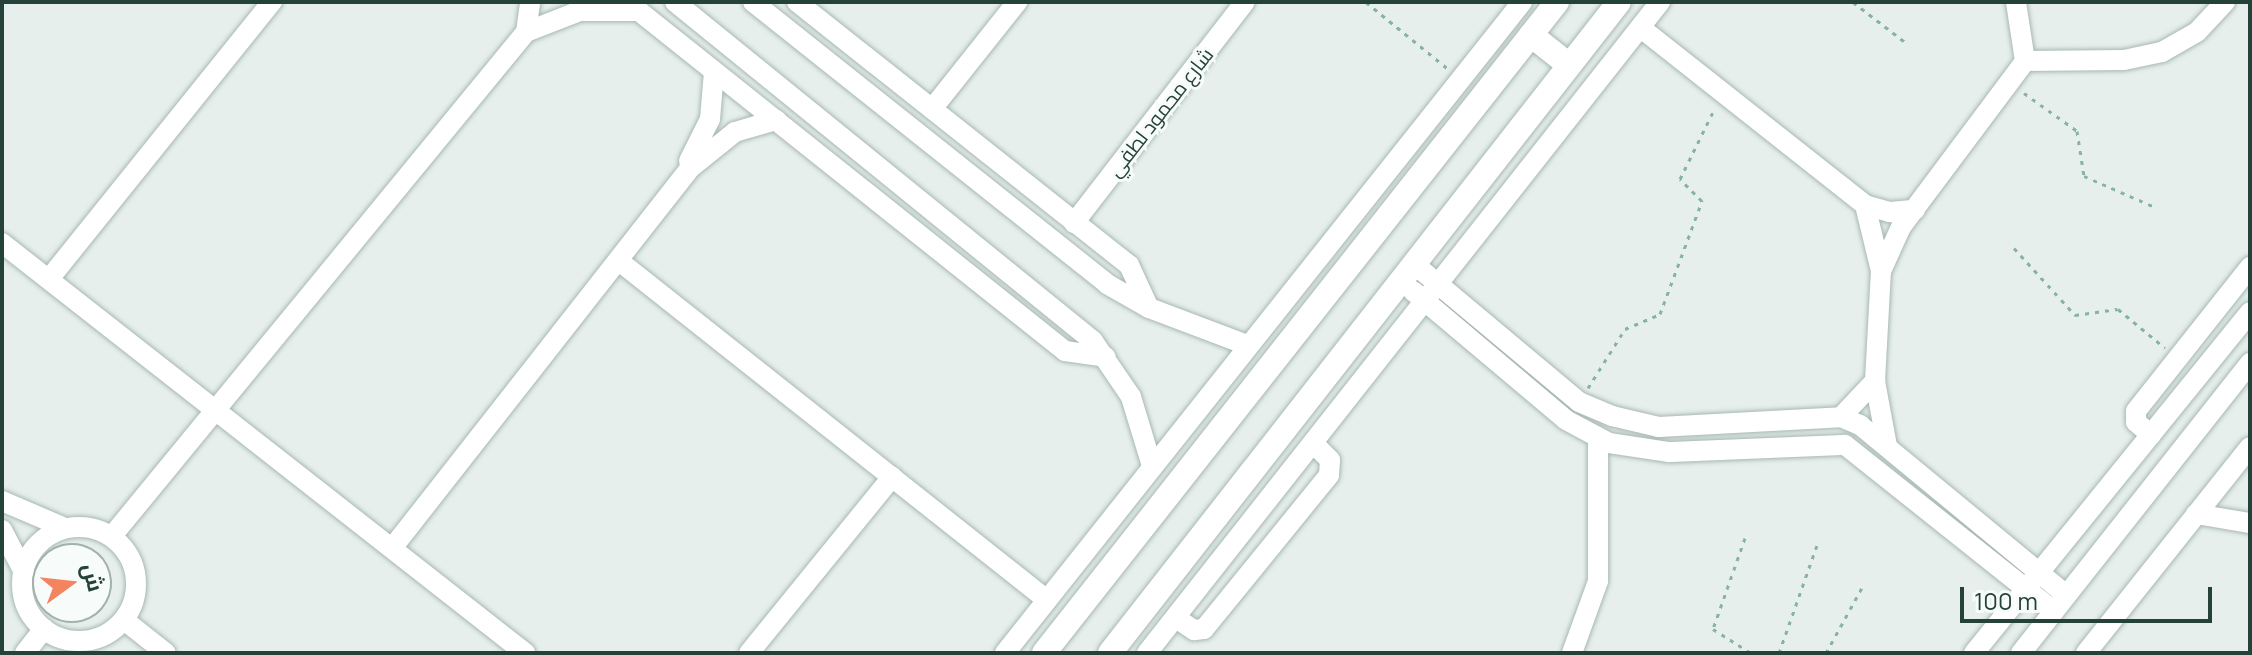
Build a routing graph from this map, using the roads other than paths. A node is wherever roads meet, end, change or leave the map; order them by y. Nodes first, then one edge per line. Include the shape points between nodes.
1 (272, 2) edge
2 (530, 2) edge
3 (675, 2) edge
4 (753, 2) edge
5 (797, 2) edge
6 (1017, 2) edge
7 (1245, 2) edge
8 (1522, 2) edge
9 (1557, 2) edge
10 (1619, 2) edge
11 (1660, 2) edge
12 (2016, 2) edge
13 (2225, 2) edge
14 (633, 7) edge
15 (1641, 28) junction
16 (526, 32) junction
17 (1531, 35) junction
18 (2025, 61) junction
19 (1569, 65) junction
20 (714, 71) junction
21 (932, 109) junction
22 (776, 120) junction
23 (689, 169) junction
24 (1865, 205) junction
25 (1915, 210) junction
26 (1074, 223) junction
27 (2, 243) edge
28 (619, 261) junction
29 (2250, 267) edge
30 (1881, 271) junction
31 (1407, 272) junction
32 (49, 279) junction
33 (1437, 283) junction
34 (1424, 300) junction
35 (1149, 308) junction
36 (2250, 312) edge
37 (1247, 345) junction
38 (1106, 357) junction
39 (2250, 363) edge
40 (1875, 381) junction
41 (216, 409) junction
42 (1841, 417) junction
43 (1757, 422) junction
44 (1702, 426) junction
45 (2151, 435) junction
46 (1598, 439) junction
47 (1315, 445) junction
48 (1759, 446) junction
49 (1887, 446) junction
50 (2250, 447) edge
51 (1704, 450) junction
52 (1152, 466) junction
53 (892, 477) junction
54 (2, 501) edge
55 (2196, 514) junction
56 (2250, 523) edge
57 (65, 528) junction
58 (2, 530) edge
59 (112, 536) junction
60 (393, 547) junction
61 (24, 572) junction
62 (2033, 582) junction
63 (1047, 600) junction
64 (2060, 603) junction
65 (1176, 618) junction
66 (124, 620) junction
67 (44, 629) junction
68 (1581, 649) edge
69 (25, 653) edge
70 (166, 653) edge
71 (525, 653) edge
72 (749, 653) edge
73 (1005, 653) edge
74 (1044, 653) edge
75 (1110, 653) edge
76 (1147, 653) edge
77 (1974, 653) edge
78 (2021, 653) edge
79 (2086, 653) edge

1 - 32 street
2 - 16 street
3 - 38 street via 1069,318
4 - 35 street via 1050,241
5 - 21 street
6 - 21 street
7 - 26 street, شارع محمود لطفي
8 - 37 street
9 - 17 street
10 - 19 street
11 - 15 street
12 - 18 street
13 - 18 street via 2197,32 2162,52 2124,60
14 - 16 street via 580,11
14 - 20 street
15 - 24 street
15 - 33 street
16 - 41 street
17 - 19 street
17 - 74 street
18 - 25 street
19 - 31 street
20 - 22 street
20 - 23 street via 710,119
21 - 26 street
22 - 23 street via 735,132
22 - 38 street via 1065,351
23 - 28 street
24 - 25 street via 1890,212
24 - 30 street
25 - 30 street
26 - 35 street via 1129,265
27 - 32 street
28 - 53 street
28 - 60 street
29 - 45 street via 2136,411 2136,422
30 - 40 street
31 - 33 street
31 - 34 street
31 - 75 street
32 - 41 street
33 - 34 street
33 - 44 street via 1579,402 1639,424
34 - 46 street via 1566,420
34 - 47 street
35 - 37 street
36 - 45 street
37 - 52 street
38 - 52 street via 1131,397
39 - 64 street
40 - 42 street
40 - 49 street
41 - 59 street
41 - 60 street
42 - 43 street
42 - 49 street
43 - 44 street
43 - 48 street
44 - 51 street
45 - 62 street
46 - 51 street via 1637,450
46 - 68 street via 1598,581
47 - 65 street
47 - 65 street via 1332,465 1320,487 1204,629 1194,630
48 - 51 street
48 - 62 street via 1845,445
49 - 62 street
50 - 55 street
52 - 63 street
53 - 63 street
53 - 72 street
54 - 57 street
55 - 56 street
55 - 79 street
57 - 59 street
57 - 61 street via 38,544
58 - 61 street
59 - 66 street via 136,575
60 - 71 street
61 - 67 street via 26,603
62 - 64 street
62 - 77 street
63 - 73 street
64 - 78 street
65 - 76 street
66 - 67 street via 92,640 67,640
66 - 70 street
67 - 69 street

